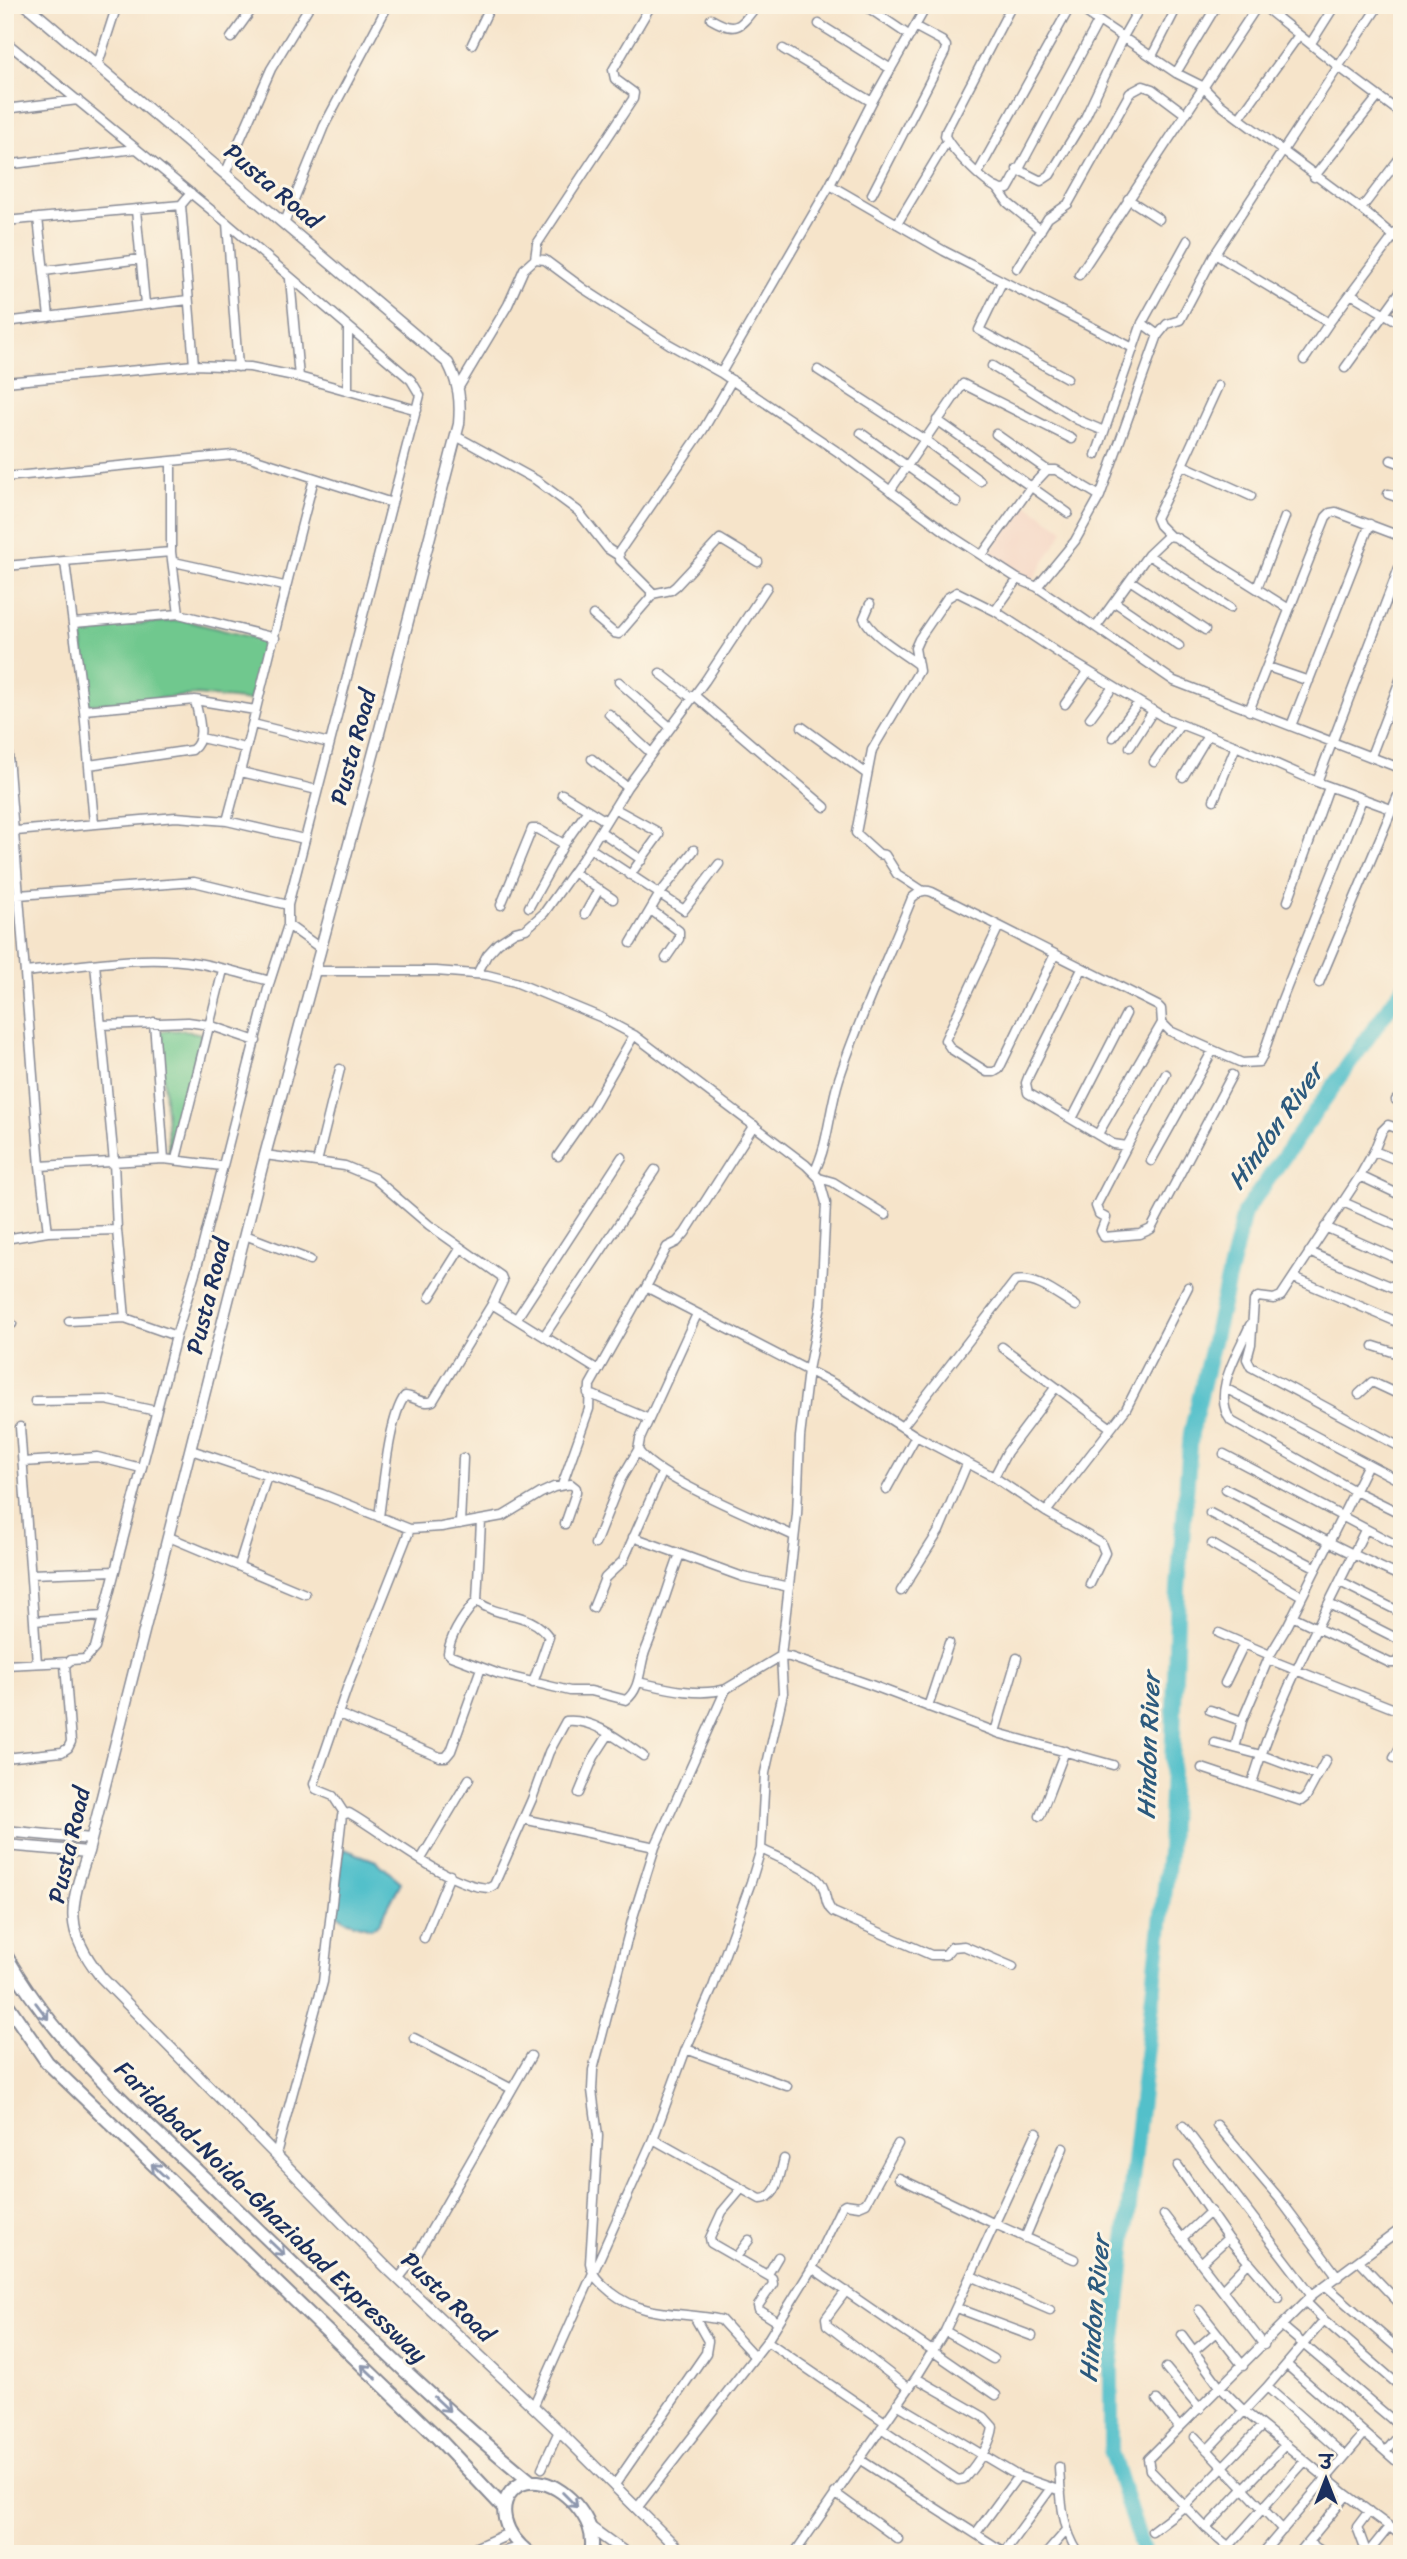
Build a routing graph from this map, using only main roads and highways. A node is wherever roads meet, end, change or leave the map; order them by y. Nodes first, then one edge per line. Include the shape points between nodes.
1 (5, 1954) edge
2 (5, 2001) edge
3 (530, 2482) junction
4 (503, 2507) junction
5 (591, 2531) junction
6 (526, 2550) edge
7 (591, 2554) edge
8 (603, 2554) edge

1 -> 3 main road, Faridabad-Noida-Ghaziabad Expressway via 22,1985 69,2046
4 -> 2 main road, Faridabad-Noida-Ghaziabad Expressway via 436,2436 47,2062
3 - 4 main road via 518,2486
3 -> 5 main road via 558,2488 578,2508
4 - 6 main road via 511,2533
5 - 7 main road
5 - 8 main road

